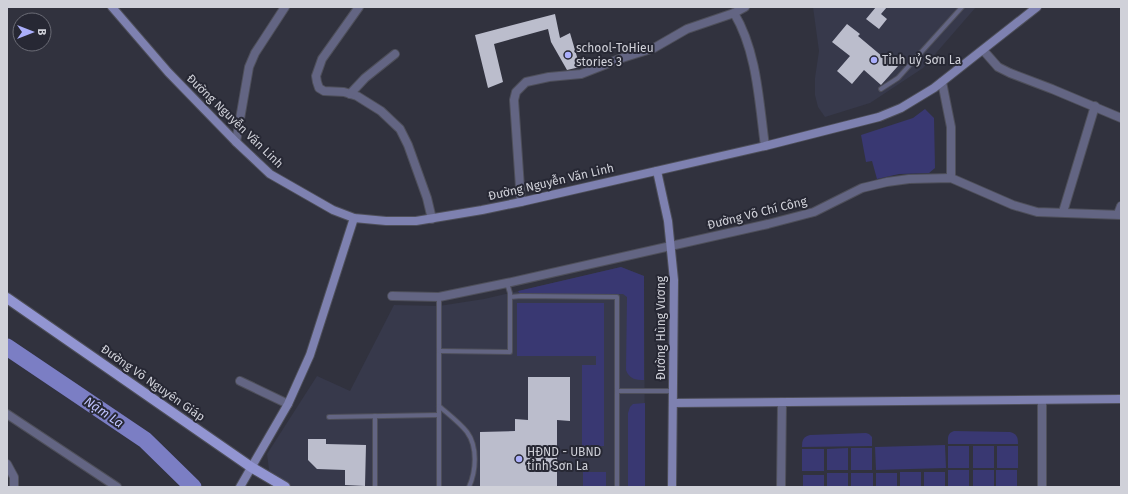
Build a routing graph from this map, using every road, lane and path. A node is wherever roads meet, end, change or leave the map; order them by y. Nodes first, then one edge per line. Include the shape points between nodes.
1 (285, 7) edge
2 (359, 7) edge
3 (745, 7) edge
4 (962, 7) edge
5 (1036, 7) edge
6 (114, 8) edge
7 (734, 13) junction
8 (983, 50) junction
9 (395, 54) dead end
10 (942, 82) junction
11 (881, 89) dead end
12 (350, 94) junction
13 (1095, 106) junction
14 (1121, 118) edge
15 (236, 142) junction
16 (765, 146) junction
17 (657, 171) junction
18 (951, 178) junction
19 (521, 202) junction
20 (1063, 212) junction
21 (1120, 212) edge
22 (354, 218) junction
23 (432, 219) junction
24 (671, 246) junction
25 (507, 283) junction
26 (392, 296) dead end
27 (439, 296) junction
28 (510, 297) junction
29 (7, 298) edge
30 (439, 351) junction
31 (240, 381) dead end
32 (617, 391) junction
33 (673, 391) junction
34 (1121, 399) edge
35 (1042, 400) junction
36 (782, 402) junction
37 (673, 403) junction
38 (288, 404) junction
39 (439, 406) junction
40 (7, 414) edge
41 (439, 415) junction
42 (375, 416) junction
43 (329, 417) dead end
44 (7, 464) edge
45 (251, 467) junction
46 (14, 487) edge
47 (117, 487) edge
48 (240, 487) edge
49 (285, 487) edge
50 (376, 487) edge
51 (439, 487) edge
52 (469, 487) edge
53 (617, 487) edge
54 (672, 487) edge
55 (781, 487) edge
56 (1042, 487) edge

1 - 15 street via 255,52 249,67
2 - 12 street via 328,49 316,76 319,88 324,91
3 - 7 street
4 - 11 lane via 898,78
5 - 8 street, Đường Nguyễn Văn Linh
6 - 15 street, Đường Nguyễn Văn Linh via 168,72
7 - 16 street via 742,27 751,57
7 - 19 street via 687,30 654,48 580,74 533,79 522,84 514,100
8 - 10 street, Đường Nguyễn Văn Linh
8 - 13 street via 998,67 1010,73
9 - 12 street
10 - 16 street, Đường Nguyễn Văn Linh via 901,108 879,117
10 - 18 street via 951,127
12 - 23 street via 381,111 400,129 408,144
13 - 14 street
13 - 20 street
15 - 22 street, Đường Nguyễn Văn Linh via 270,174 333,210
16 - 17 street, Đường Nguyễn Văn Linh
17 - 19 street, Đường Nguyễn Văn Linh
17 - 24 street, Đường Hùng Vương
18 - 20 street, Đường Võ Chí Công via 1013,205 1037,212
18 - 24 street, Đường Võ Chí Công via 886,182 862,188 814,212
19 - 23 street, Đường Nguyễn Văn Linh
20 - 21 street, Đường Võ Chí Công
22 - 23 street, Đường Nguyễn Văn Linh via 386,221
22 - 38 street via 310,355
24 - 25 street, Đường Võ Chí Công
24 - 33 street, Đường Hùng Vương via 674,280
25 - 27 street, Đường Võ Chí Công
25 - 28 lane
26 - 27 street, Đường Võ Chí Công
27 - 30 lane
28 - 30 lane via 510,352
28 - 32 lane via 617,297
29 - 45 main road, Đường Võ Nguyên Giáp
30 - 39 lane
31 - 38 street
32 - 33 lane
32 - 53 lane
33 - 37 street, Đường Hùng Vương
34 - 35 street
35 - 36 street
35 - 56 street
36 - 37 street
36 - 55 street
37 - 54 street, Đường Hùng Vương
38 - 45 street
39 - 41 lane
39 - 52 lane via 468,433 475,468
40 - 47 street
41 - 42 lane
41 - 51 lane
42 - 43 lane
42 - 50 lane
44 - 46 street via 14,477
45 - 48 street
45 - 49 main road, Đường Võ Nguyên Giáp

